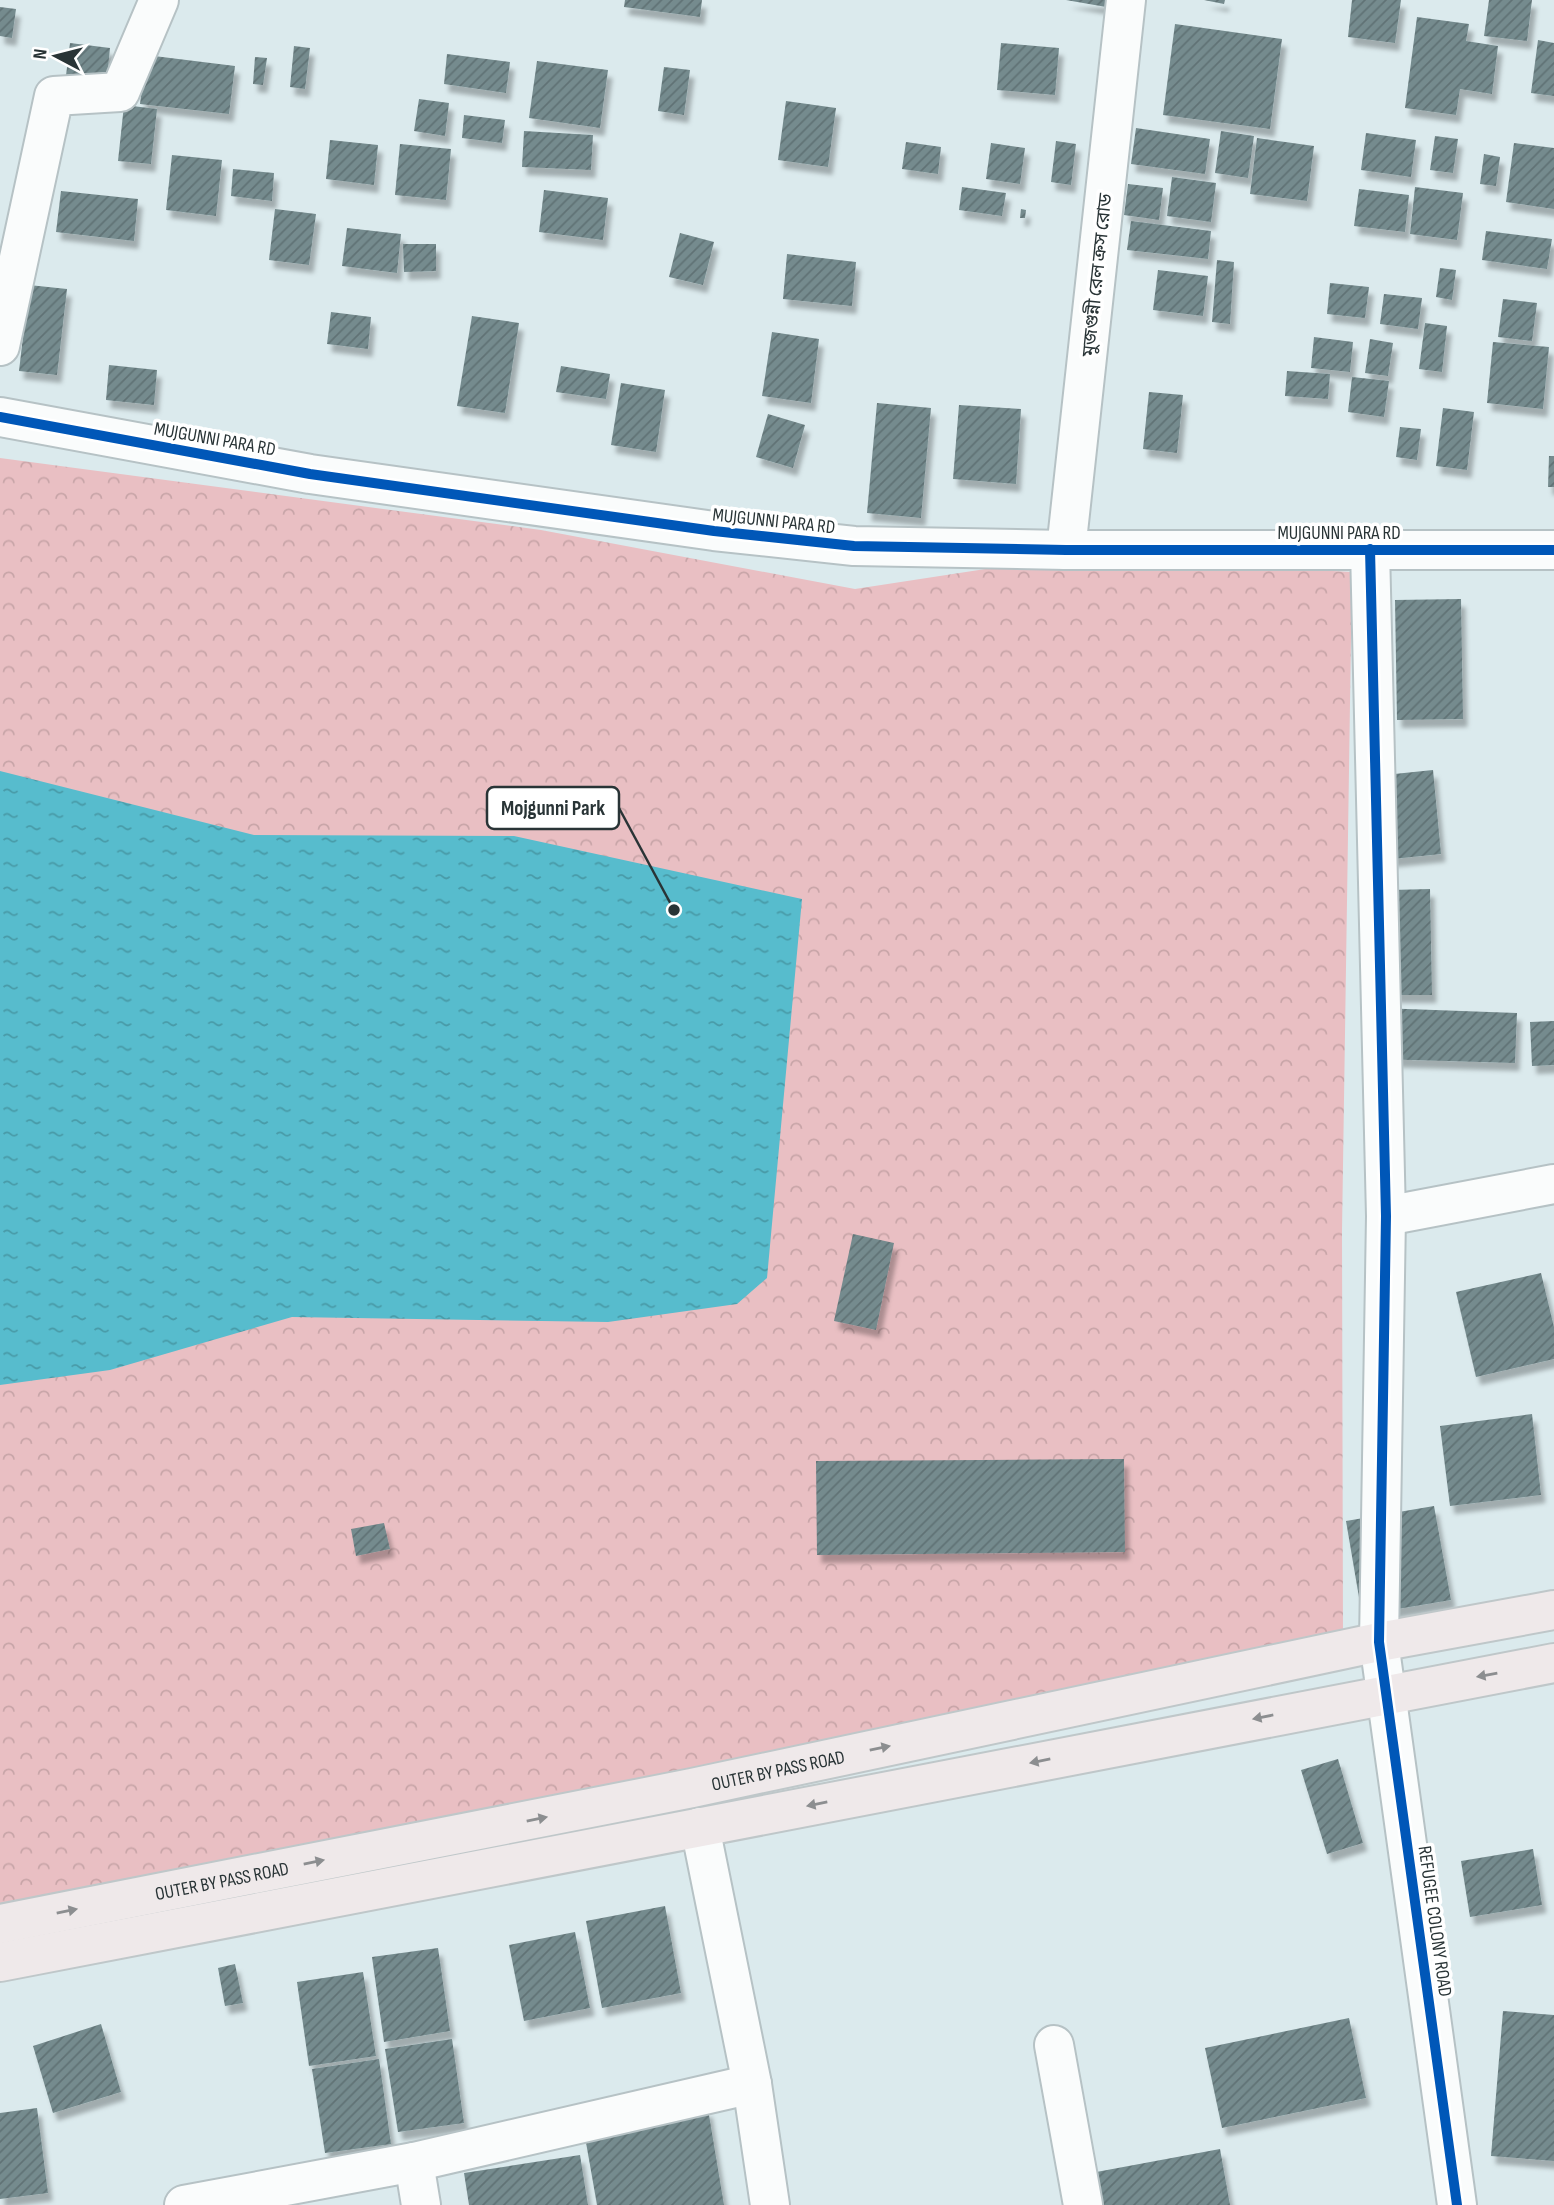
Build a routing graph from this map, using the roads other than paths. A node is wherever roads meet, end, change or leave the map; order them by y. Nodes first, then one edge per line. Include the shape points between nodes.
1 (159, 0) edge
2 (1126, 0) edge
3 (0, 346) edge
4 (0, 417) edge
5 (1370, 549) junction
6 (1066, 550) junction
7 (1554, 550) edge
8 (1554, 1184) edge
9 (1386, 1216) junction
10 (1554, 1610) edge
11 (1379, 1642) junction
12 (1554, 1662) edge
13 (1388, 1693) junction
14 (700, 1827) junction
15 (0, 1924) edge
16 (0, 1962) edge
17 (1054, 2045) dead end
18 (752, 2084) junction
19 (414, 2162) junction
20 (184, 2205) edge
21 (421, 2205) edge
22 (770, 2205) edge
23 (1083, 2205) edge
24 (1457, 2205) edge

1 - 3 street via 120,92 54,96
2 - 6 street, মুজগুন্নী রেল ক্রস রোড
4 - 6 street, MUJGUNNI PARA RD via 310,474 714,531 855,546
5 - 6 street, MUJGUNNI PARA RD
5 - 7 street, MUJGUNNI PARA RD
5 - 9 street, REFUGEE COLONY ROAD
8 - 9 street
9 - 11 street, REFUGEE COLONY ROAD
10 - 11 main road, OUTER BY PASS ROAD
11 - 13 street, REFUGEE COLONY ROAD
15 -> 11 main road, OUTER BY PASS ROAD via 692,1788
12 -> 13 main road, OUTER BY PASS ROAD
13 -> 14 main road, OUTER BY PASS ROAD
13 - 24 street, REFUGEE COLONY ROAD
14 - 16 main road, OUTER BY PASS ROAD
14 - 18 street
17 - 23 street
18 - 19 street
18 - 22 street
19 - 20 street
19 - 21 street

